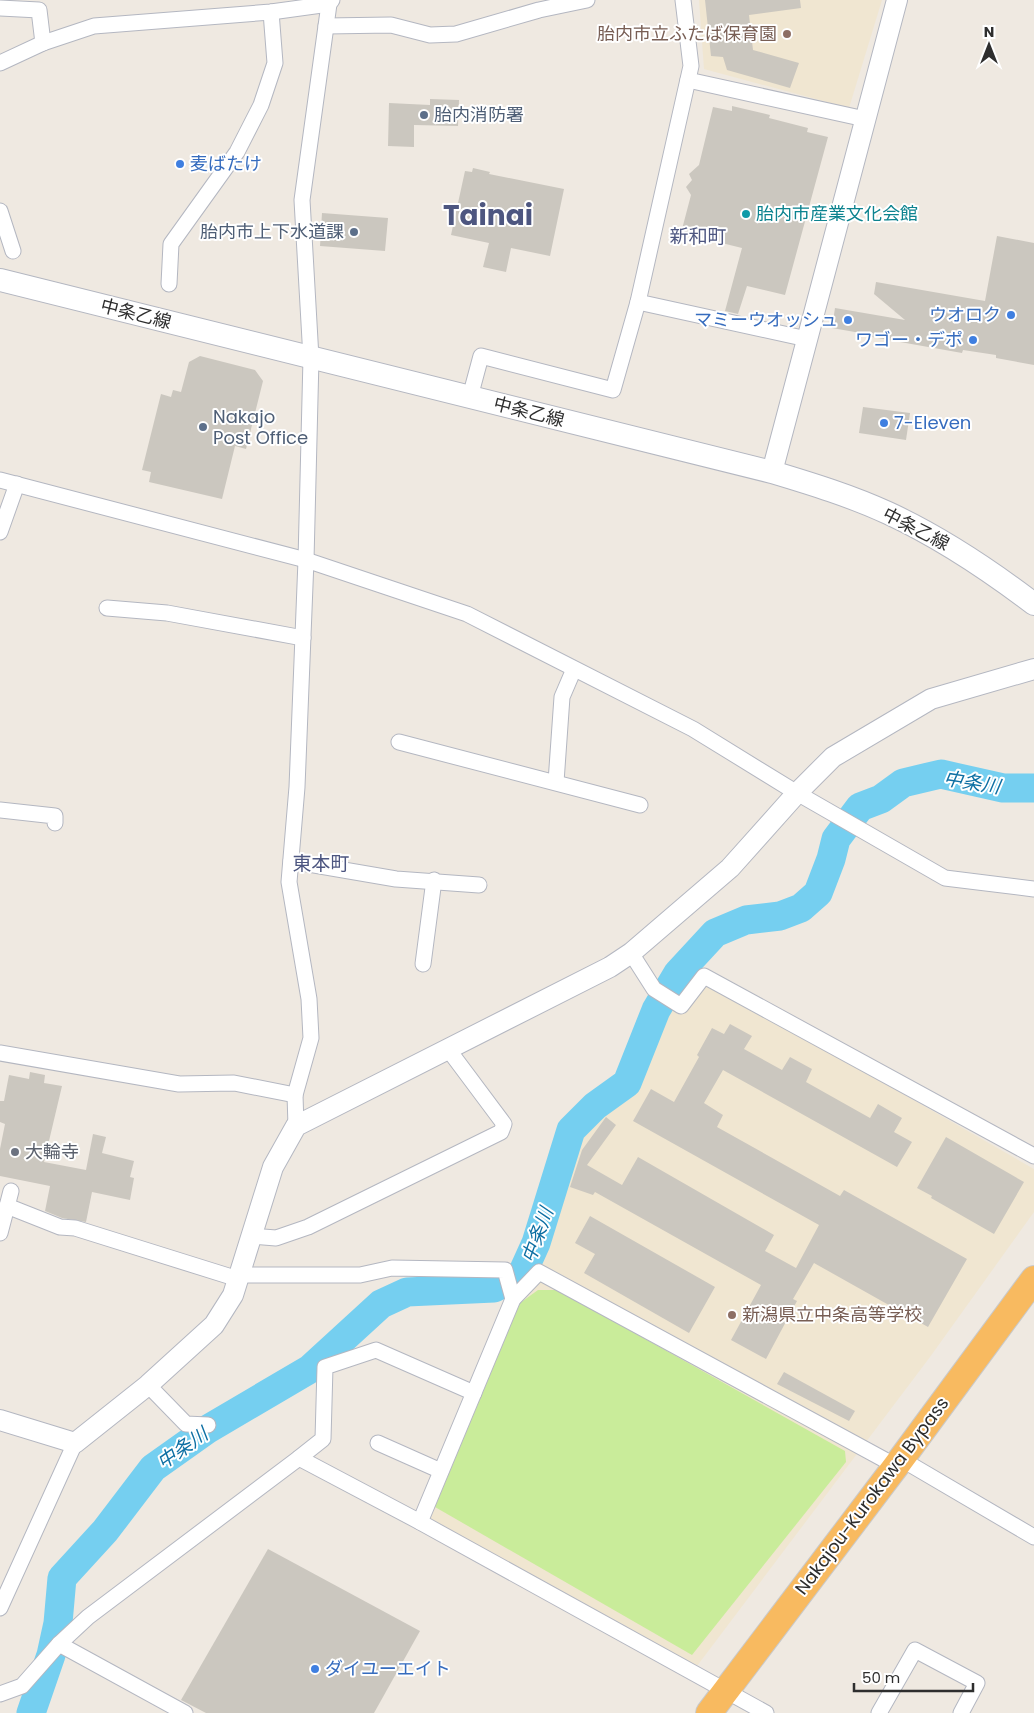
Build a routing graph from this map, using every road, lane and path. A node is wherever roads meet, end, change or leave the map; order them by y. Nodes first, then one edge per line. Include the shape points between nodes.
1 (587, 0) edge
2 (683, 0) edge
3 (897, 0) edge
4 (330, 2) edge
5 (0, 8) edge
6 (272, 12) junction
7 (326, 26) junction
8 (43, 43) junction
9 (0, 63) edge
10 (688, 80) junction
11 (865, 119) junction
12 (0, 211) edge
13 (13, 251) dead end
14 (0, 280) edge
15 (169, 284) dead end
16 (638, 302) junction
17 (807, 339) junction
18 (311, 358) junction
19 (470, 397) junction
20 (772, 472) junction
21 (0, 480) edge
22 (17, 484) junction
23 (0, 532) edge
24 (306, 560) junction
25 (1034, 604) edge
26 (107, 608) dead end
27 (303, 638) junction
28 (574, 669) junction
29 (1034, 669) edge
30 (400, 742) dead end
31 (556, 782) junction
32 (797, 793) junction
33 (640, 805) dead end
34 (0, 810) edge
35 (55, 823) dead end
36 (291, 861) junction
37 (434, 880) junction
38 (479, 885) dead end
39 (1034, 889) edge
40 (631, 953) junction
41 (423, 964) dead end
42 (448, 1049) junction
43 (0, 1053) edge
44 (295, 1095) junction
45 (296, 1126) junction
46 (1034, 1156) edge
47 (11, 1191) dead end
48 (7, 1206) junction
49 (0, 1233) edge
50 (252, 1236) junction
51 (239, 1277) junction
52 (1034, 1279) edge
53 (514, 1299) junction
54 (148, 1385) junction
55 (474, 1393) junction
56 (0, 1420) edge
57 (208, 1425) dead end
58 (75, 1443) junction
59 (378, 1443) dead end
60 (299, 1458) junction
61 (899, 1462) junction
62 (442, 1471) junction
63 (420, 1522) junction
64 (1034, 1537) edge
65 (0, 1608) edge
66 (59, 1644) junction
67 (725, 1691) junction
68 (0, 1694) edge
69 (185, 1713) edge
70 (709, 1713) edge
71 (766, 1713) edge
72 (879, 1713) edge
73 (961, 1713) edge

1 - 7 street via 456,34 430,35 391,25
2 - 10 street via 691,66
3 - 11 street
4 - 6 street
4 - 7 street
5 - 8 street via 39,10
6 - 8 street via 94,26
6 - 15 street via 275,63 261,105 237,152 171,244
7 - 18 street via 302,200
8 - 9 street
10 - 11 street
10 - 16 street
11 - 17 street
12 - 13 street
14 - 18 main road, 中条乙線
16 - 17 street
16 - 19 street via 613,390 481,356
17 - 20 street
18 - 19 main road, 中条乙線
18 - 24 street
19 - 20 main road, 中条乙線
20 - 25 main road, 中条乙線 via 832,491 941,540
21 - 22 street
22 - 23 street
22 - 24 street
24 - 27 street
24 - 28 street via 467,614
26 - 27 street via 168,613
27 - 36 street via 298,787
28 - 31 street via 562,697
28 - 32 street via 693,729
29 - 32 street via 931,699 833,757
30 - 31 street
31 - 33 street
32 - 39 street via 945,878
32 - 40 street via 730,868
34 - 35 street via 55,816
36 - 37 street via 396,879
36 - 44 street via 289,882 309,999 311,1038
37 - 38 street
37 - 41 street
40 - 42 street via 610,967
40 - 46 street via 654,989 681,1006 704,976
42 - 45 street
42 - 50 street via 504,1124 501,1132 308,1227 276,1238
43 - 44 street via 179,1084 234,1083
44 - 45 street
45 - 50 street via 273,1167
47 - 48 street
48 - 49 street
48 - 51 street via 60,1227 75,1228
50 - 51 street
51 - 53 street via 360,1275 392,1268 505,1270
51 - 54 street via 233,1295 214,1325
52 - 61 highway, Nakajou-Kurokawa Bypass
53 - 55 street
53 - 61 street via 539,1272
54 - 57 street via 186,1424
54 - 58 street
55 - 60 street via 376,1350 325,1367 323,1439
55 - 62 street
56 - 58 street
58 - 65 street
59 - 62 street
60 - 63 street
60 - 66 street via 88,1617
61 - 64 street
61 - 67 highway, Nakajou-Kurokawa Bypass
62 - 63 street
63 - 67 street
66 - 68 street via 22,1686
66 - 69 street
67 - 70 highway, Nakajou-Kurokawa Bypass
67 - 71 street
72 - 73 street via 915,1650 977,1683

